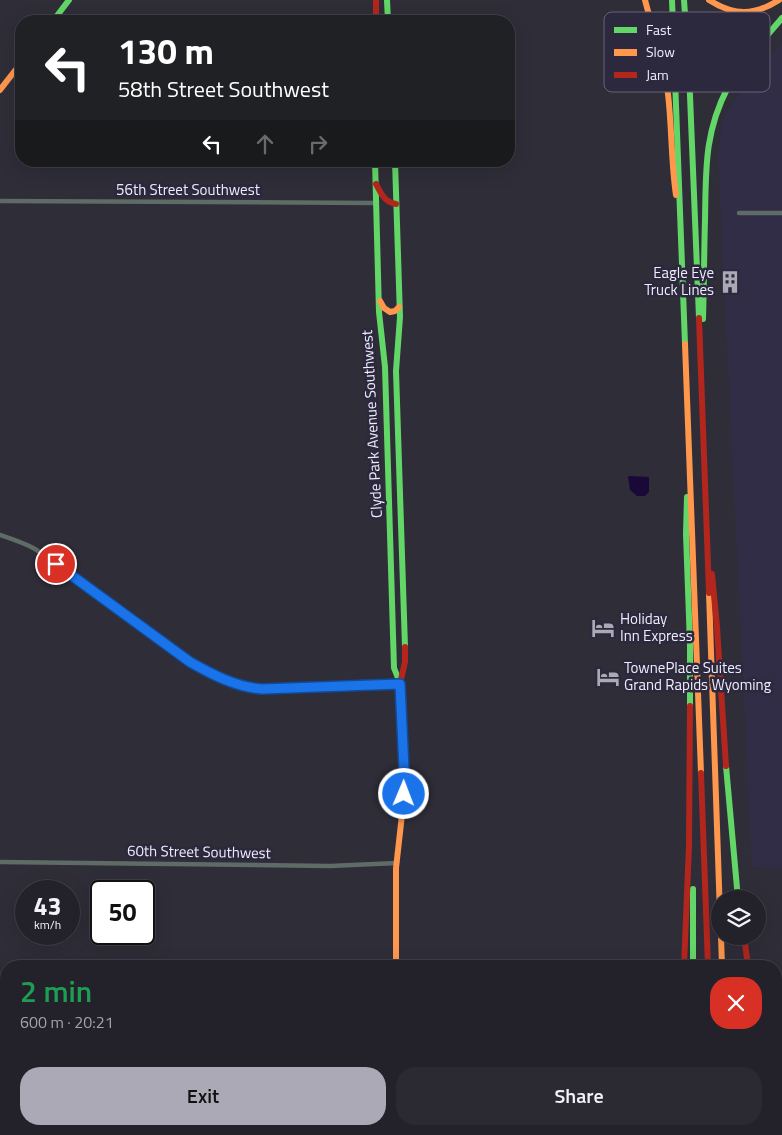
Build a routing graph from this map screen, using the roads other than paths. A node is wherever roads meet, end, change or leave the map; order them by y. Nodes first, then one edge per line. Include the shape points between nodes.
1 (69, 0) edge
2 (376, 0) edge
3 (387, 0) edge
4 (709, 0) edge
5 (779, 0) edge
6 (740, 12) edge
7 (750, 12) edge
8 (58, 15) edge
9 (376, 15) edge
10 (388, 15) edge
11 (782, 18) edge
12 (770, 32) edge
13 (15, 70) edge
14 (0, 90) edge
15 (667, 92) edge
16 (676, 92) edge
17 (690, 92) edge
18 (725, 92) edge
19 (375, 167) edge
20 (395, 167) edge
21 (375, 183) junction
22 (0, 201) edge
23 (376, 204) junction
24 (396, 204) junction
25 (739, 213) dead end
26 (782, 213) edge
27 (681, 223) junction
28 (379, 298) junction
29 (399, 307) junction
30 (701, 381) junction
31 (386, 390) junction
32 (398, 404) junction
33 (689, 450) junction
34 (706, 522) junction
35 (0, 535) edge
36 (400, 684) junction
37 (691, 805) junction
38 (0, 862) edge
39 (397, 863) junction
40 (719, 890) edge
41 (737, 890) edge
42 (721, 945) edge
43 (742, 945) edge
44 (744, 945) edge
45 (396, 960) edge
46 (684, 960) edge
47 (694, 960) edge
48 (708, 960) edge
49 (722, 960) edge
50 (743, 960) edge
51 (747, 960) edge

1 - 8 main road
2 - 9 main road
3 - 10 main road
4 - 6 main road
5 - 7 main road
11 - 12 main road
13 - 14 main road
15 - 27 main road via 673,177
16 - 27 main road
17 - 30 main road
18 - 30 main road via 709,138 705,173
19 - 21 main road, Clyde Park Avenue Southwest
20 - 24 main road, Clyde Park Avenue Southwest
21 - 23 main road, Clyde Park Avenue Southwest
21 - 24 main road via 385,200
22 - 23 street, 56th Street Southwest
23 - 28 main road, Clyde Park Avenue Southwest
24 - 29 main road, Clyde Park Avenue Southwest
25 - 26 street
27 - 33 main road
28 - 29 main road via 387,311 395,311
28 - 31 main road, Clyde Park Avenue Southwest
29 - 32 main road, Clyde Park Avenue Southwest
30 - 34 main road
31 - 32 main road via 390,402
31 - 36 main road, Clyde Park Avenue Southwest via 394,668
32 - 36 main road, Clyde Park Avenue Southwest via 405,662
33 - 37 main road via 686,527
33 - 48 main road
34 - 40 main road
34 - 41 main road via 716,608
35 - 36 street via 34,548 190,662 227,681 262,689
36 - 39 main road, Clyde Park Avenue Southwest via 404,786
37 - 46 main road
37 - 47 main road
38 - 39 street, 60th Street Southwest via 330,866
39 - 45 main road, Clyde Park Avenue Southwest
42 - 49 main road
43 - 50 main road
44 - 51 main road

